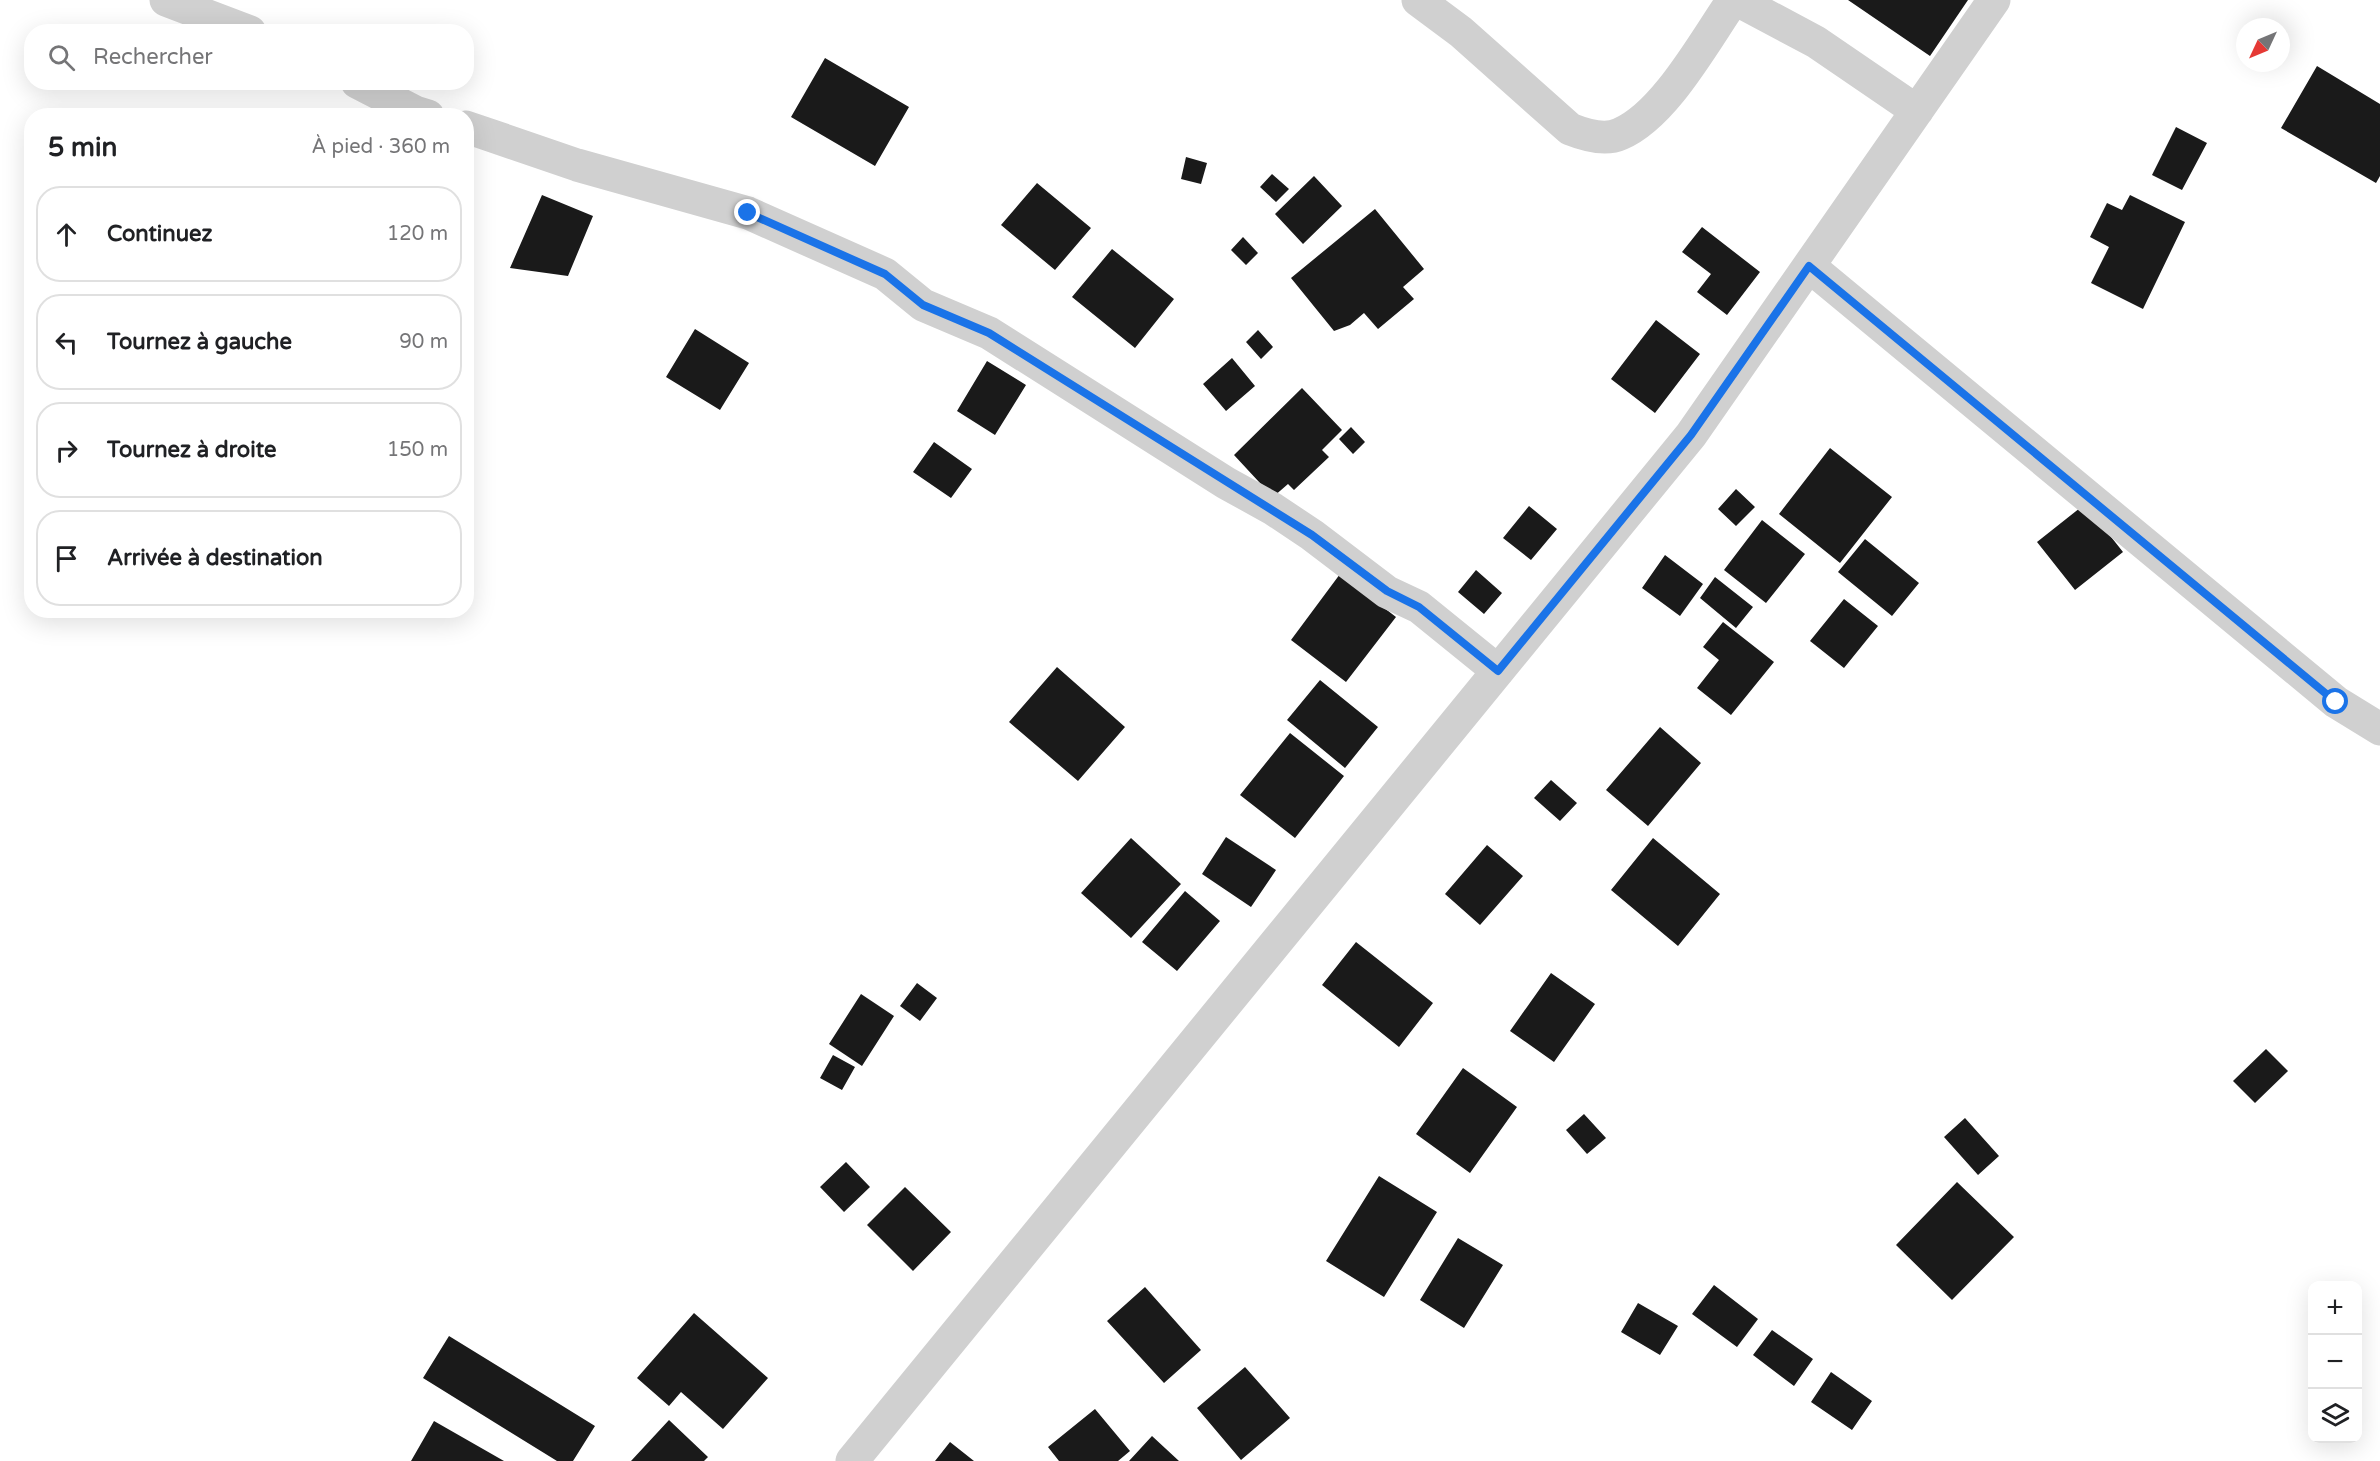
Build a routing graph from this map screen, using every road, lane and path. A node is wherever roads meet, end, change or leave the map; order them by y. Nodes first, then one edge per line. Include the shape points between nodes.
1 (166, 0) edge
2 (1418, 0) edge
3 (1735, 0) edge
4 (1994, 0) edge
5 (229, 24) edge
6 (372, 90) edge
7 (407, 108) edge
8 (1917, 111) junction
9 (474, 130) edge
10 (1809, 266) junction
11 (1498, 671) junction
12 (2380, 729) edge
13 (852, 1461) edge

1 - 5 street
2 - 3 street via 1461,32 1570,129 1602,136 1618,135 1636,125 1672,90
3 - 8 street via 1816,42
4 - 8 street
6 - 7 street
8 - 10 street
9 - 11 street via 577,165 748,213 885,274 923,305 989,333 1273,509 1387,591 1419,607
10 - 11 street via 1691,435
10 - 12 street via 2336,702
11 - 13 street

